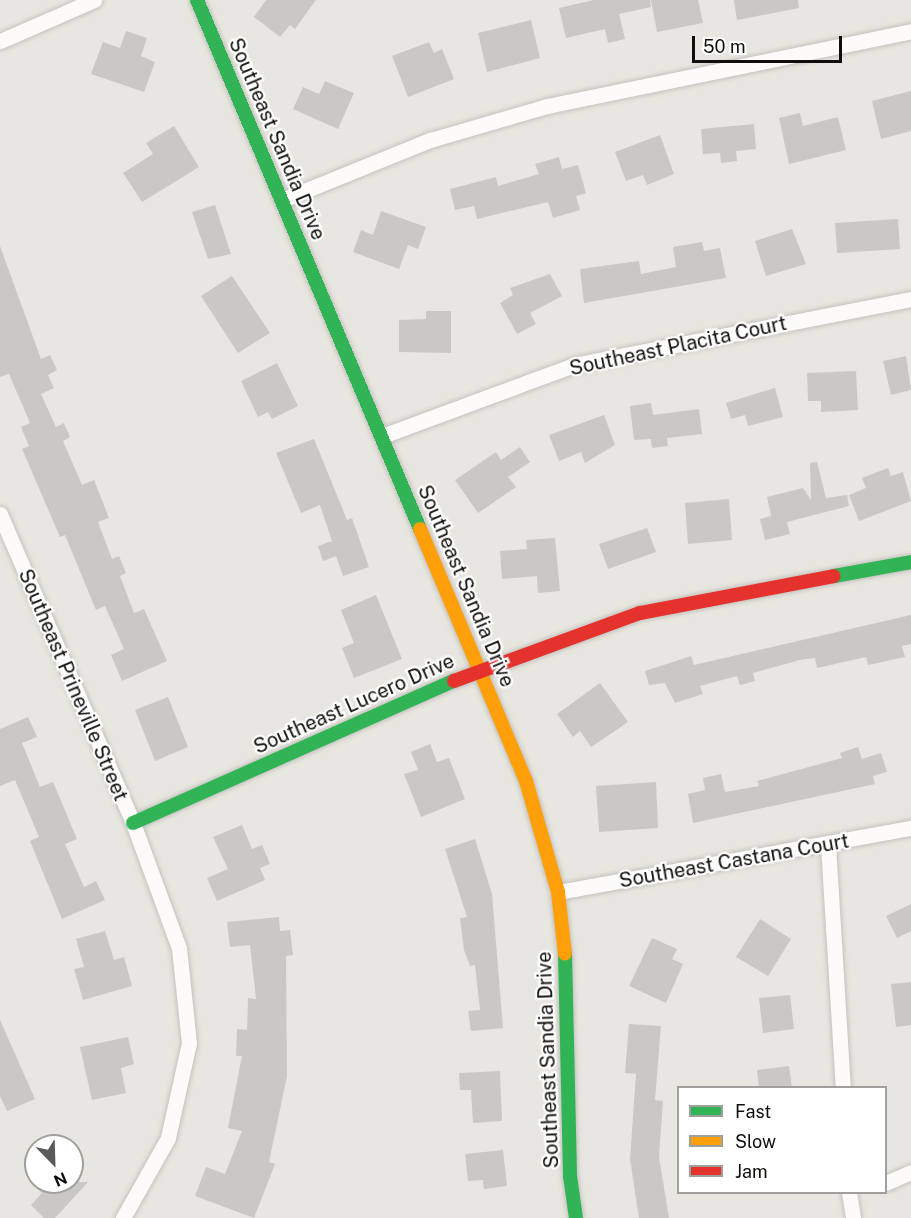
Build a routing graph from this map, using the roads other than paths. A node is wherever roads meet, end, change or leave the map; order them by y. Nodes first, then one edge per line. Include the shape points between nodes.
1 (94, 0) edge
2 (197, 0) edge
3 (911, 31) edge
4 (0, 41) edge
5 (282, 200) junction
6 (911, 299) edge
7 (382, 436) junction
8 (0, 514) edge
9 (911, 562) edge
10 (481, 669) junction
11 (133, 823) junction
12 (911, 828) edge
13 (828, 845) junction
14 (558, 892) junction
15 (843, 1086) edge
16 (911, 1172) edge
17 (887, 1181) edge
18 (854, 1194) edge
19 (123, 1218) edge
20 (576, 1218) edge
21 (853, 1218) edge

1 - 4 street
2 - 5 street, Southeast Sandia Drive
3 - 5 street via 547,106 430,140
5 - 7 street, Southeast Sandia Drive
6 - 7 street, Southeast Placita Court via 574,365
7 - 10 street, Southeast Sandia Drive
8 - 11 street, Southeast Prineville Street
9 - 10 street, Southeast Lucero Drive via 640,613
10 - 11 street, Southeast Lucero Drive
10 - 14 street, Southeast Sandia Drive via 526,781
11 - 19 street, Southeast Prineville Street via 179,948 189,1043 168,1138
12 - 13 street, Southeast Castana Court
13 - 14 street, Southeast Castana Court
13 - 15 street
14 - 20 street, Southeast Sandia Drive via 567,971 570,1176
16 - 17 street
18 - 21 street

